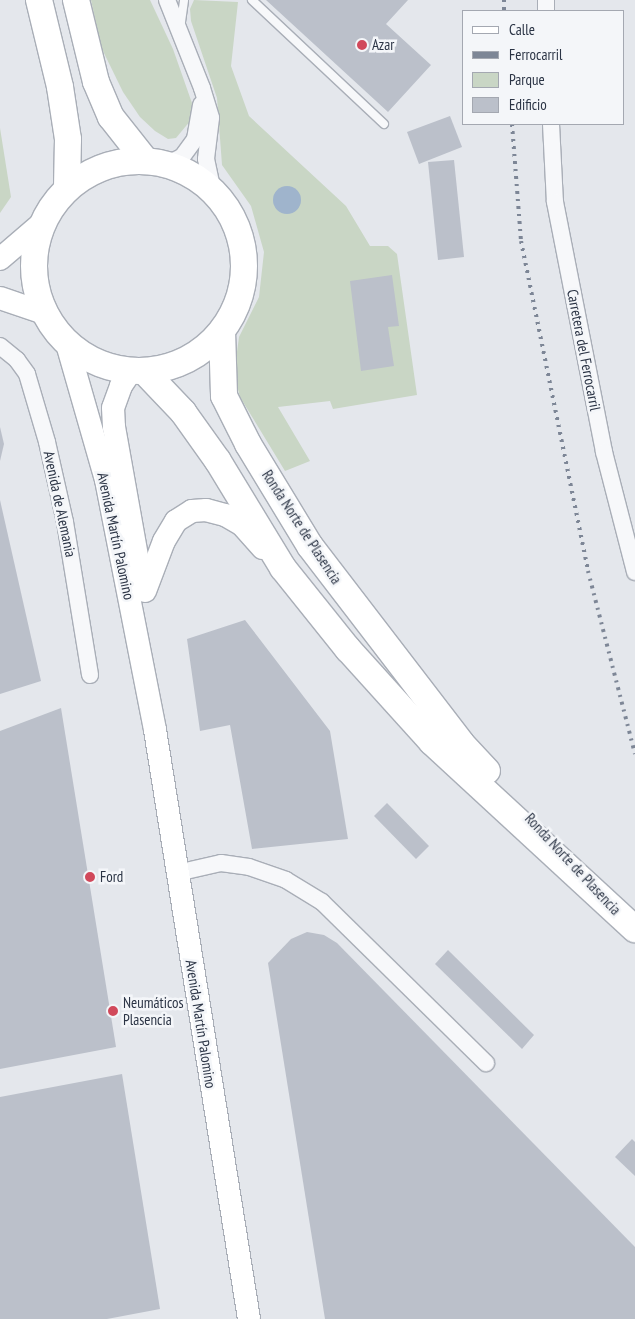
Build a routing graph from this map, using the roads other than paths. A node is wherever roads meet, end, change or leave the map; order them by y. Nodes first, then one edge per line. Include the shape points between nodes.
1 (39, 0) edge
2 (76, 0) edge
3 (166, 0) edge
4 (184, 0) edge
5 (252, 0) edge
6 (181, 32) junction
7 (202, 88) junction
8 (384, 124) dead end
9 (551, 125) edge
10 (156, 162) junction
11 (67, 188) junction
12 (213, 191) junction
13 (41, 224) junction
14 (0, 259) edge
15 (0, 298) edge
16 (44, 313) junction
17 (222, 331) junction
18 (67, 344) junction
19 (0, 346) edge
20 (137, 371) junction
21 (282, 568) junction
22 (635, 572) edge
23 (144, 595) junction
24 (90, 675) dead end
25 (155, 730) junction
26 (177, 873) junction
27 (629, 923) edge
28 (486, 1063) dead end
29 (249, 1319) edge

1 - 11 highway via 60,87 68,139
2 - 10 highway via 96,82 111,117
3 - 6 street
4 - 6 lane
5 - 8 lane
6 - 7 street
7 - 10 street via 200,122 195,140 182,157
7 - 12 street via 211,118 206,159
9 - 22 street, Carretera del Ferrocarril via 555,202 604,452
10 - 11 highway via 116,162 90,172
10 - 12 highway via 200,179
11 - 13 highway
12 - 17 highway via 235,222 244,259 240,297
13 - 14 main road
13 - 16 highway via 33,254 34,277
15 - 16 main road
16 - 18 highway
17 - 20 highway via 187,360
17 - 27 highway, Ronda Norte de Plasencia via 224,396 248,444 310,546 461,743
18 - 20 highway via 93,361
18 - 25 main road, Avenida Martín Palomino via 106,480
19 - 24 street, Avenida de Alemania via 17,360 27,374 47,442 65,522
20 - 21 highway, Ronda Norte de Plasencia via 183,412 218,461
20 - 23 main road, Avenida Martín Palomino via 121,386 113,408
21 - 23 main road via 242,525 225,515 206,510 192,511 176,521 164,541
21 - 27 highway, Ronda Norte de Plasencia via 348,649 432,742
23 - 25 main road, Avenida Martín Palomino
25 - 26 main road, Avenida Martín Palomino
26 - 28 street via 221,863 248,867 286,880 315,897
26 - 29 main road, Avenida Martín Palomino

